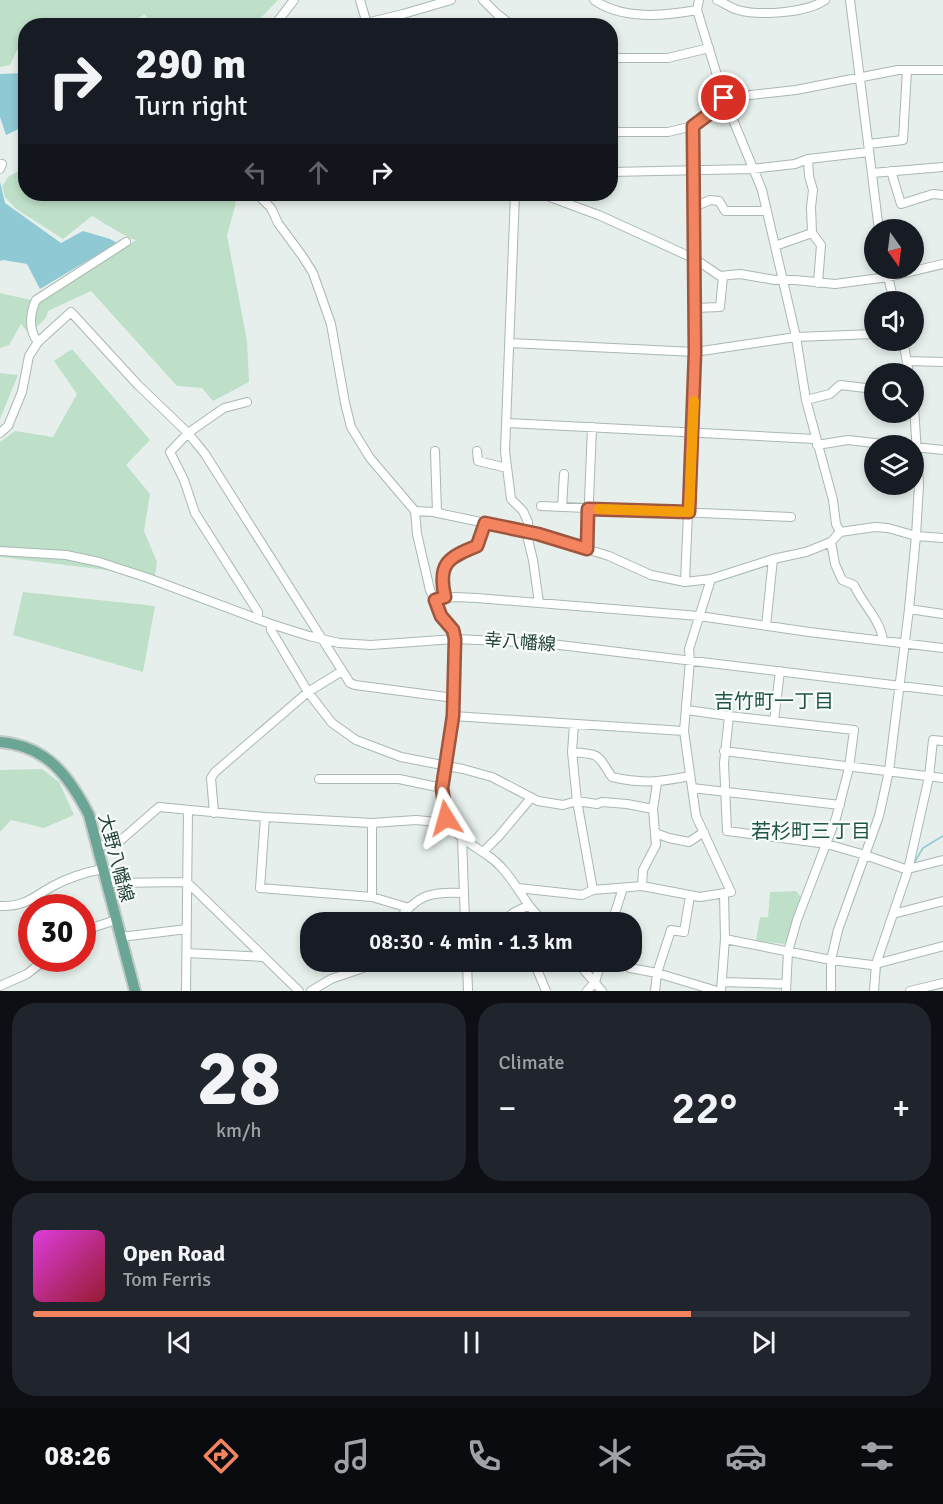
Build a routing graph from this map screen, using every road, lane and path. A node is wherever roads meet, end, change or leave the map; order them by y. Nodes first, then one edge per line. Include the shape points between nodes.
1 (294, 0) edge
2 (360, 0) edge
3 (451, 0) edge
4 (483, 0) edge
5 (594, 0) edge
6 (699, 0) edge
7 (717, 0) edge
8 (825, 0) edge
9 (850, 0) edge
10 (697, 10) junction
11 (282, 18) edge
12 (365, 18) edge
13 (389, 18) edge
14 (502, 18) edge
15 (709, 48) junction
16 (618, 58) edge
17 (907, 70) junction
18 (943, 70) edge
19 (860, 76) junction
20 (724, 98) junction
21 (693, 126) junction
22 (618, 132) edge
23 (869, 148) junction
24 (808, 159) junction
25 (943, 166) edge
26 (693, 170) junction
27 (752, 170) junction
28 (891, 171) junction
29 (618, 172) edge
30 (872, 173) junction
31 (943, 195) edge
32 (264, 201) edge
33 (515, 201) edge
34 (561, 201) edge
35 (694, 207) junction
36 (767, 212) junction
37 (878, 219) edge
38 (812, 233) junction
39 (126, 242) dead end
40 (775, 246) junction
41 (695, 259) junction
42 (943, 264) edge
43 (924, 267) edge
44 (723, 276) junction
45 (864, 278) edge
46 (783, 281) junction
47 (818, 283) junction
48 (695, 308) junction
49 (864, 334) edge
50 (795, 337) junction
51 (38, 342) junction
52 (510, 343) junction
53 (905, 351) edge
54 (695, 352) junction
55 (907, 361) joint
56 (943, 362) edge
57 (864, 388) edge
58 (806, 400) junction
59 (247, 402) dead end
60 (506, 423) junction
61 (592, 427) junction
62 (0, 433) edge
63 (188, 433) junction
64 (693, 433) junction
65 (816, 442) junction
66 (864, 442) edge
67 (924, 448) edge
68 (943, 450) edge
69 (435, 451) dead end
70 (477, 451) dead end
71 (507, 468) junction
72 (564, 474) dead end
73 (918, 495) edge
74 (541, 506) dead end
75 (562, 507) junction
76 (588, 509) junction
77 (415, 511) junction
78 (437, 512) junction
79 (689, 512) junction
80 (791, 517) dead end
81 (485, 523) junction
82 (527, 531) junction
83 (840, 532) junction
84 (916, 536) junction
85 (943, 538) edge
86 (831, 542) junction
87 (587, 549) junction
88 (0, 551) edge
89 (773, 559) junction
90 (711, 579) junction
91 (685, 582) junction
92 (445, 597) junction
93 (435, 600) junction
94 (538, 603) junction
95 (909, 609) junction
96 (943, 614) edge
97 (699, 616) junction
98 (258, 619) junction
99 (271, 624) junction
100 (766, 626) junction
101 (455, 639) junction
102 (323, 640) junction
103 (883, 641) junction
104 (904, 643) junction
105 (943, 648) edge
106 (690, 660) junction
107 (342, 671) junction
108 (780, 671) junction
109 (901, 686) junction
110 (943, 691) edge
111 (308, 692) junction
112 (454, 698) junction
113 (687, 710) junction
114 (453, 716) junction
115 (729, 716) junction
116 (774, 721) junction
117 (574, 724) junction
118 (684, 730) junction
119 (943, 741) edge
120 (0, 742) edge
121 (724, 751) junction
122 (572, 752) junction
123 (446, 766) junction
124 (849, 768) junction
125 (889, 771) junction
126 (690, 776) junction
127 (929, 777) junction
128 (943, 778) edge
129 (319, 779) dead end
130 (657, 783) junction
131 (442, 788) junction
132 (692, 788) junction
133 (726, 791) junction
134 (531, 798) junction
135 (577, 801) junction
136 (840, 806) junction
137 (653, 809) junction
138 (188, 810) junction
139 (214, 813) junction
140 (265, 817) junction
141 (372, 823) junction
142 (448, 823) junction
143 (704, 832) junction
144 (655, 833) junction
145 (462, 837) junction
146 (827, 844) junction
147 (96, 847) junction
148 (483, 852) junction
149 (865, 855) junction
150 (943, 860) edge
151 (103, 868) junction
152 (908, 870) junction
153 (187, 882) junction
154 (107, 883) junction
155 (642, 886) junction
156 (518, 888) junction
157 (623, 888) junction
158 (592, 890) junction
159 (464, 892) junction
160 (724, 894) junction
161 (690, 896) junction
162 (372, 897) junction
163 (943, 901) edge
164 (529, 905) junction
165 (0, 906) edge
166 (409, 908) junction
167 (406, 912) edge
168 (465, 912) edge
169 (515, 912) edge
170 (535, 912) edge
171 (615, 912) edge
172 (893, 914) junction
173 (116, 920) junction
174 (96, 926) edge
175 (187, 929) junction
176 (121, 937) junction
177 (725, 939) junction
178 (943, 946) edge
179 (788, 952) junction
180 (187, 953) junction
181 (264, 957) junction
182 (831, 960) junction
183 (876, 964) junction
184 (642, 970) edge
185 (30, 972) edge
186 (352, 972) edge
187 (467, 972) edge
188 (538, 972) edge
189 (586, 972) edge
190 (598, 972) edge
191 (657, 973) junction
192 (595, 982) junction
193 (943, 983) edge
194 (0, 986) edge
195 (786, 987) edge
196 (720, 988) edge
197 (916, 990) edge
198 (135, 991) edge
199 (186, 991) edge
200 (299, 991) edge
201 (311, 991) edge
202 (468, 991) edge
203 (546, 991) edge
204 (587, 991) edge
205 (602, 991) edge
206 (655, 991) edge
207 (831, 991) edge
208 (874, 991) edge

1 - 11 street
2 - 12 street
3 - 13 street
4 - 14 street
5 - 10 street via 627,13 674,14
6 - 10 street
7 - 8 street via 756,13 797,10
9 - 19 street
10 - 15 street
15 - 16 street via 668,58
15 - 20 street
17 - 18 street
17 - 19 street
17 - 23 street via 903,140
19 - 20 street via 796,90
19 - 23 street
20 - 21 street via 721,105
20 - 27 street
21 - 22 street via 668,132
21 - 26 street
23 - 24 street
23 - 30 street
24 - 27 street
24 - 38 street via 813,190
25 - 28 street
26 - 27 street
26 - 29 street
26 - 35 street
27 - 36 street
28 - 30 street
28 - 31 street via 901,204 933,194
30 - 37 street
32 - 77 street via 313,273 332,324 351,427 370,458
33 - 52 street
34 - 41 street
35 - 36 street via 710,200 718,201 725,211
35 - 41 street
36 - 40 street
38 - 40 street
38 - 47 street via 820,245
39 - 51 street via 36,300 31,330
40 - 46 street
41 - 44 street
41 - 48 street
42 - 43 street
44 - 46 street via 740,274
44 - 48 street via 720,307
45 - 47 street
46 - 47 street
46 - 50 street
48 - 54 street
49 - 50 street
50 - 54 street
50 - 58 street
51 - 62 street via 29,356 22,392 8,426
51 - 63 street via 71,312
52 - 54 street
52 - 60 street
53 - 55 street
54 - 64 street
55 - 56 street
57 - 58 street via 840,385 830,394
58 - 65 street
59 - 63 street via 224,408
60 - 61 street
60 - 71 street
61 - 64 street
61 - 76 street
63 - 98 street via 170,452 195,513 258,612
63 - 102 street
64 - 65 street
64 - 79 street
65 - 66 street
65 - 83 street
67 - 68 street
69 - 78 street
70 - 71 street via 478,461
71 - 82 street via 511,499 523,511
72 - 75 street
73 - 84 street
74 - 75 street
75 - 76 street
76 - 79 street
76 - 87 street
77 - 78 street
77 - 93 street via 417,534
78 - 81 street
79 - 80 street
79 - 91 street
81 - 82 street
81 - 92 street via 477,546 446,563
82 - 87 street
82 - 94 street
83 - 84 street via 875,527
83 - 86 street
84 - 85 street
84 - 95 street
86 - 89 street
86 - 103 street via 842,580 854,585 882,629
87 - 91 street via 651,575
88 - 98 street, 幸八幡線 via 66,555 99,562
89 - 90 street
89 - 100 street
90 - 91 street
90 - 97 street
92 - 93 street
92 - 94 street
93 - 101 street
94 - 97 street
95 - 96 street
95 - 104 street
97 - 100 street
97 - 106 street via 689,649
98 - 99 street, 幸八幡線
99 - 102 street, 幸八幡線
99 - 111 street
100 - 103 street
101 - 102 street, 幸八幡線 via 370,645
101 - 106 street, 幸八幡線 via 543,643
101 - 112 street
102 - 107 street
103 - 104 street
104 - 105 street
104 - 109 street
106 - 108 street, 幸八幡線
106 - 113 street
107 - 111 street
107 - 112 street via 355,686
108 - 109 street, 幸八幡線
108 - 116 street
109 - 110 street, 幸八幡線
109 - 125 street
111 - 123 street via 332,723 356,740 401,757
111 - 139 street via 214,772
112 - 114 street
113 - 115 street
113 - 118 street
114 - 117 street
114 - 123 street
115 - 116 street
115 - 121 street
116 - 124 street via 854,730
117 - 118 street
117 - 122 street
118 - 126 street
119 - 127 street via 933,740
120 - 147 main road, 大野八幡線 via 30,747 61,772 89,816
121 - 124 street
121 - 133 street
122 - 130 street via 593,753 602,759 612,777
122 - 135 street
123 - 131 street
123 - 134 street via 492,777
124 - 125 street
124 - 136 street
125 - 127 street
125 - 149 street
126 - 130 street
126 - 132 street
127 - 128 street
127 - 152 street
129 - 131 street via 399,779
130 - 137 street
131 - 142 street
132 - 133 street
132 - 143 street via 696,816
133 - 136 street
133 - 146 street via 728,831
134 - 135 street via 564,805
134 - 148 street
135 - 137 street
135 - 158 street
136 - 146 street
137 - 144 street
138 - 139 street
138 - 147 street via 159,807 122,840
138 - 153 street
139 - 140 street
140 - 141 street
140 - 162 street via 260,888
141 - 142 street
141 - 162 street
142 - 145 street
143 - 144 street via 688,842
143 - 160 street via 731,892
144 - 155 street via 656,845 643,870
145 - 148 street
145 - 159 street
146 - 149 street
146 - 179 street
147 - 151 main road, 大野八幡線
148 - 156 street via 501,866
149 - 152 street
149 - 182 street
150 - 152 street
151 - 154 main road, 大野八幡線
151 - 165 street via 61,882 26,903
152 - 172 street
153 - 154 street
153 - 175 street
153 - 181 street
154 - 173 main road, 大野八幡線
155 - 157 street
155 - 161 street
156 - 158 street via 582,894
156 - 164 street
157 - 158 street
157 - 171 street
159 - 166 street via 427,894
159 - 168 street
160 - 161 street
160 - 177 street
161 - 191 street via 684,933 671,930
162 - 166 street
163 - 172 street
164 - 169 street
164 - 170 street
166 - 167 street
172 - 183 street
173 - 174 street
173 - 176 main road, 大野八幡線
175 - 176 street
175 - 180 street
176 - 198 main road, 大野八幡線
177 - 179 street
177 - 196 street
178 - 183 street
179 - 182 street
179 - 195 street
180 - 181 street
180 - 199 street
181 - 200 street
182 - 183 street
182 - 207 street
183 - 208 street
184 - 191 street
185 - 194 street
186 - 201 street
187 - 202 street
188 - 203 street
189 - 192 street
190 - 192 street
191 - 196 street
191 - 206 street
192 - 204 street
192 - 205 street
193 - 197 street
195 - 196 street

